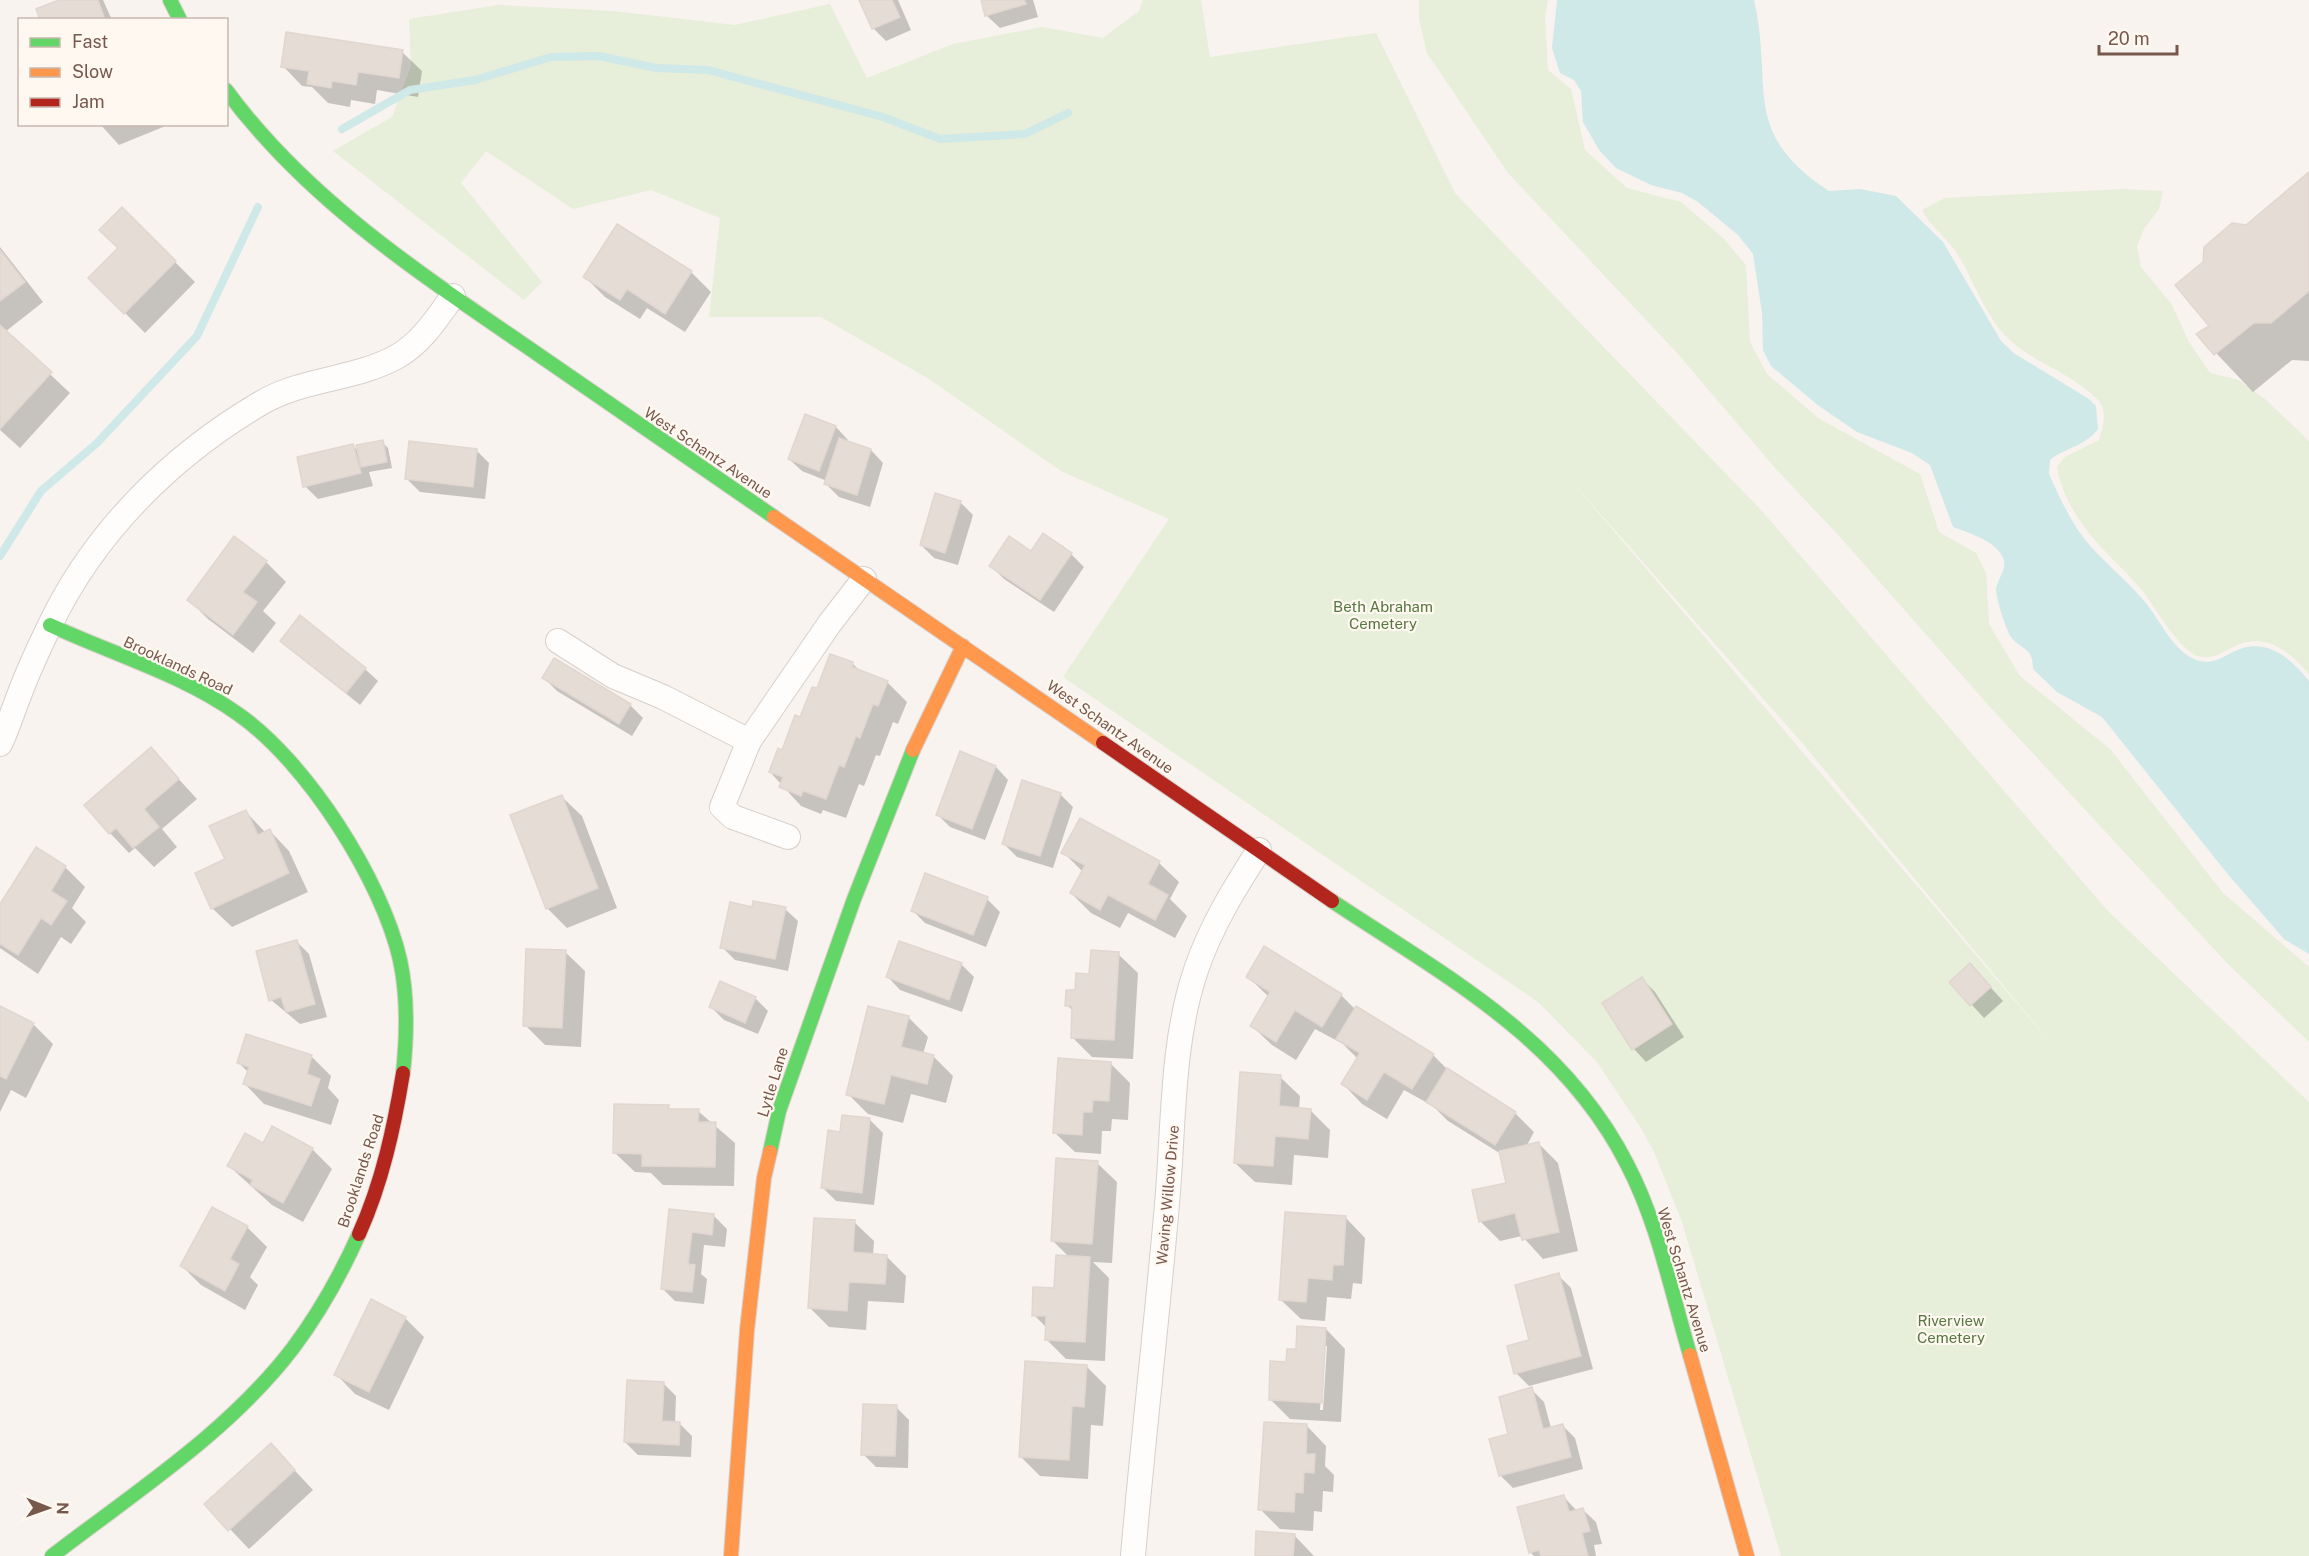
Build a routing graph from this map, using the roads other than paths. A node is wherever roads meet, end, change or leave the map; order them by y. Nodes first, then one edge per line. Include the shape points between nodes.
1 (170, 0) edge
2 (179, 18) edge
3 (228, 92) edge
4 (453, 296) junction
5 (864, 579) junction
6 (50, 625) junction
7 (558, 641) dead end
8 (963, 646) junction
9 (749, 741) junction
10 (0, 744) edge
11 (788, 837) dead end
12 (1259, 850) junction
13 (52, 1556) edge
14 (731, 1556) edge
15 (1133, 1556) edge
16 (1747, 1556) edge

1 - 2 main road
3 - 4 main road, West Schantz Avenue via 277,152 318,192
4 - 5 main road, West Schantz Avenue
4 - 6 street via 422,338 398,356 305,384 264,401 215,431 163,474 110,531 82,567
5 - 8 main road, West Schantz Avenue
5 - 9 street
6 - 10 street
6 - 13 main road, Brooklands Road via 225,705 262,732 296,767 332,816 388,923 403,972 407,1024 405,1068 396,1119 380,1174 345,1266 316,1316 292,1350 246,1401
7 - 9 street via 614,676
8 - 12 main road, West Schantz Avenue
8 - 14 main road, Lytle Lane via 906,766 779,1111 764,1178 747,1330
9 - 11 street via 722,807 733,817
12 - 15 street, Waving Willow Drive via 1227,898 1211,931 1187,1005 1178,1062
12 - 16 main road, West Schantz Avenue via 1490,1006 1539,1047 1580,1089 1601,1118 1628,1165 1651,1219

